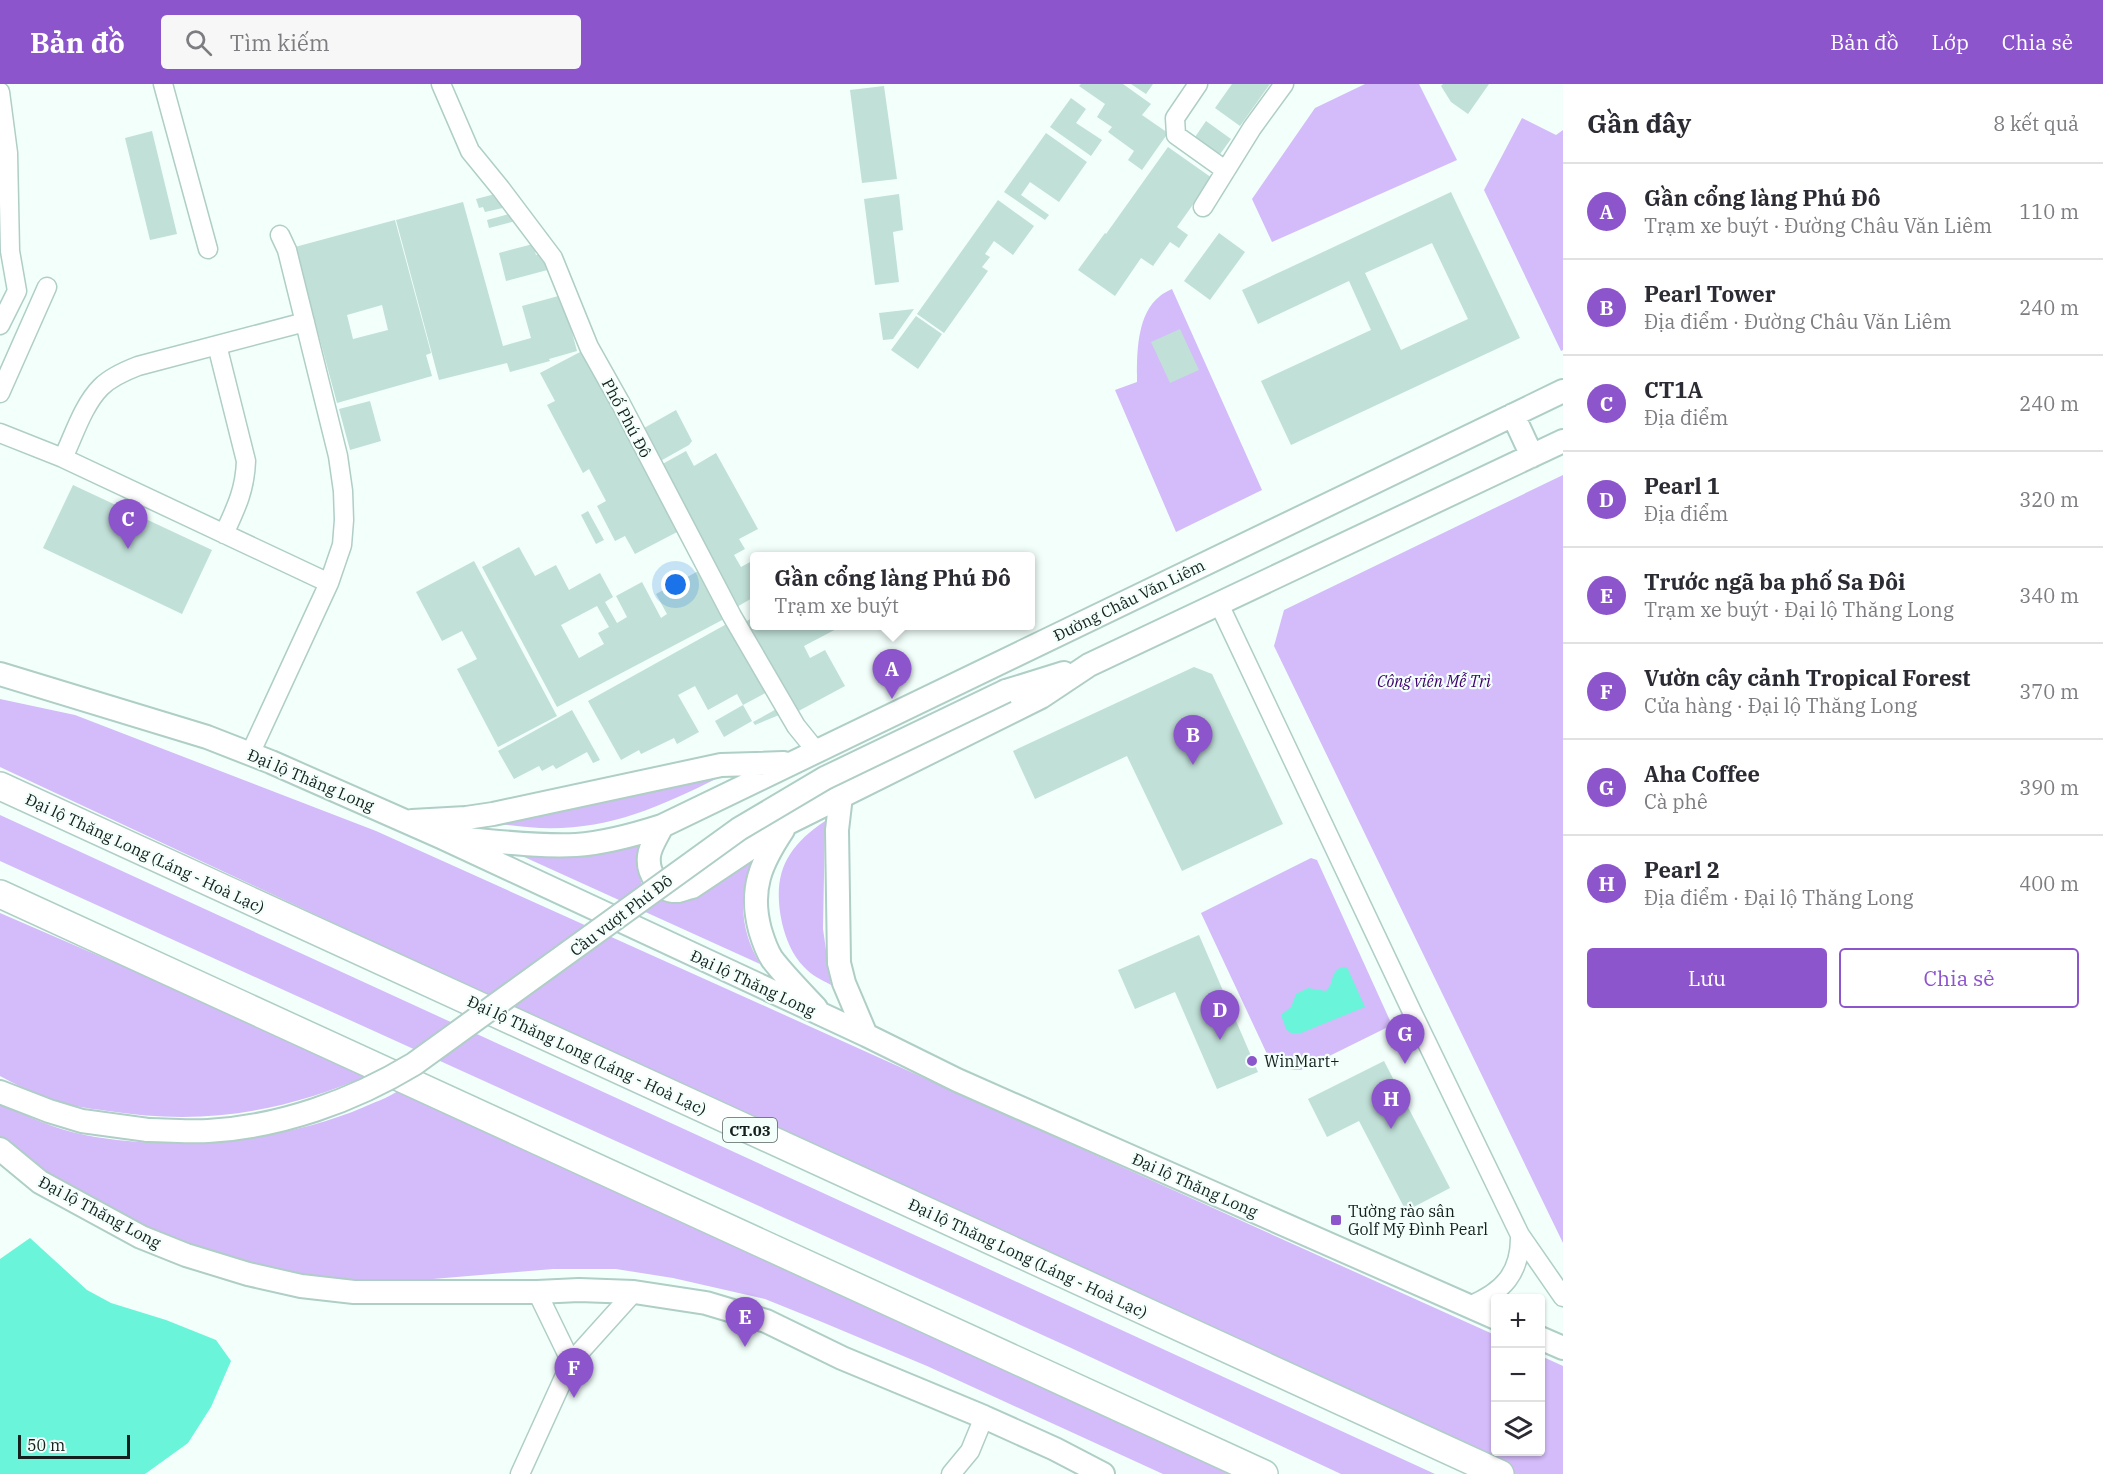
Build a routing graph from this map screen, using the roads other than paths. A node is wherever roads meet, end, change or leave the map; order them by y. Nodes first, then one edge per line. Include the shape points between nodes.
1 (163, 84) edge
2 (441, 84) edge
3 (1198, 84) edge
4 (1284, 84) edge
5 (0, 92) edge
6 (1225, 170) junction
7 (1203, 207) dead end
8 (280, 235) dead end
9 (208, 249) dead end
10 (47, 287) dead end
11 (305, 322) junction
12 (0, 325) edge
13 (217, 345) junction
14 (1563, 391) edge
15 (0, 393) edge
16 (1513, 414) junction
17 (0, 433) edge
18 (1563, 441) edge
19 (1532, 456) junction
20 (63, 458) junction
21 (224, 534) junction
22 (329, 583) junction
23 (1219, 604) junction
24 (0, 663) edge
25 (1089, 665) junction
26 (8, 676) edge
27 (816, 752) junction
28 (250, 754) junction
29 (795, 762) junction
30 (0, 786) edge
31 (841, 796) junction
32 (406, 821) junction
33 (788, 823) junction
34 (662, 826) junction
35 (441, 837) junction
36 (0, 894) edge
37 (823, 1016) junction
38 (866, 1035) junction
39 (0, 1092) edge
40 (0, 1149) edge
41 (1520, 1234) junction
42 (537, 1292) junction
43 (634, 1292) junction
44 (1563, 1297) edge
45 (1468, 1306) junction
46 (1491, 1316) edge
47 (1545, 1340) edge
48 (1563, 1348) edge
49 (571, 1362) junction
50 (984, 1417) junction
51 (520, 1474) edge
52 (951, 1474) edge
53 (1103, 1474) edge
54 (1264, 1474) edge
55 (1500, 1474) edge

1 - 9 street
2 - 27 street, Phố Phú Đô via 470,151 553,258 589,347 732,616 796,726
3 - 6 street via 1175,118 1176,135
4 - 6 street
5 - 12 street via 8,153 10,251 18,291
6 - 7 street
8 - 11 street
10 - 15 street
11 - 13 street
11 - 22 street via 344,491 342,545
13 - 20 street via 116,375 100,387 87,406
13 - 21 street via 246,461 240,499
14 - 16 main road, Đường Châu Văn Liêm
16 - 19 main road
16 - 27 main road, Đường Châu Văn Liêm
17 - 20 street
18 - 19 main road
19 - 23 main road
20 - 21 street
21 - 22 street
22 - 28 street
23 - 25 main road
23 - 41 street
24 - 26 main road
25 - 31 main road via 1041,697
25 - 39 main road, Cầu vượt Phú Đô, bridge via 1006,691 825,778 739,829 433,1051 378,1085 267,1122 210,1131 148,1130 82,1121
26 - 28 main road, Đại lộ Thăng Long
27 - 29 main road, Đường Châu Văn Liêm
28 - 32 main road, Đại lộ Thăng Long
29 - 32 main road via 721,765 493,814
29 - 34 main road, Đường Châu Văn Liêm
30 - 55 highway, Đại lộ Thăng Long (Láng - Hoà Lạc) / CT.03
31 - 33 main road
31 - 38 main road via 837,830 839,963
32 - 35 main road, Đại lộ Thăng Long
33 - 34 main road via 692,887 678,891 667,890 649,868 649,854
33 - 37 main road via 759,876 757,920 772,959
34 - 35 main road, Đường Châu Văn Liêm via 621,838 577,844
35 - 37 main road, Đại lộ Thăng Long
36 - 54 highway
37 - 38 main road, Đại lộ Thăng Long
38 - 45 main road, Đại lộ Thăng Long via 957,1080
40 - 42 main road, Đại lộ Thăng Long via 40,1182 141,1237 248,1274 354,1292
41 - 44 street
41 - 45 street via 1521,1253 1513,1271 1500,1288
42 - 43 main road, Đại lộ Thăng Long
42 - 49 street
43 - 49 street
43 - 50 main road, Đại lộ Thăng Long via 705,1303 766,1321 842,1358
45 - 46 main road, Đại lộ Thăng Long
47 - 48 main road
49 - 51 street
50 - 52 street via 970,1451
50 - 53 main road, Đại lộ Thăng Long

